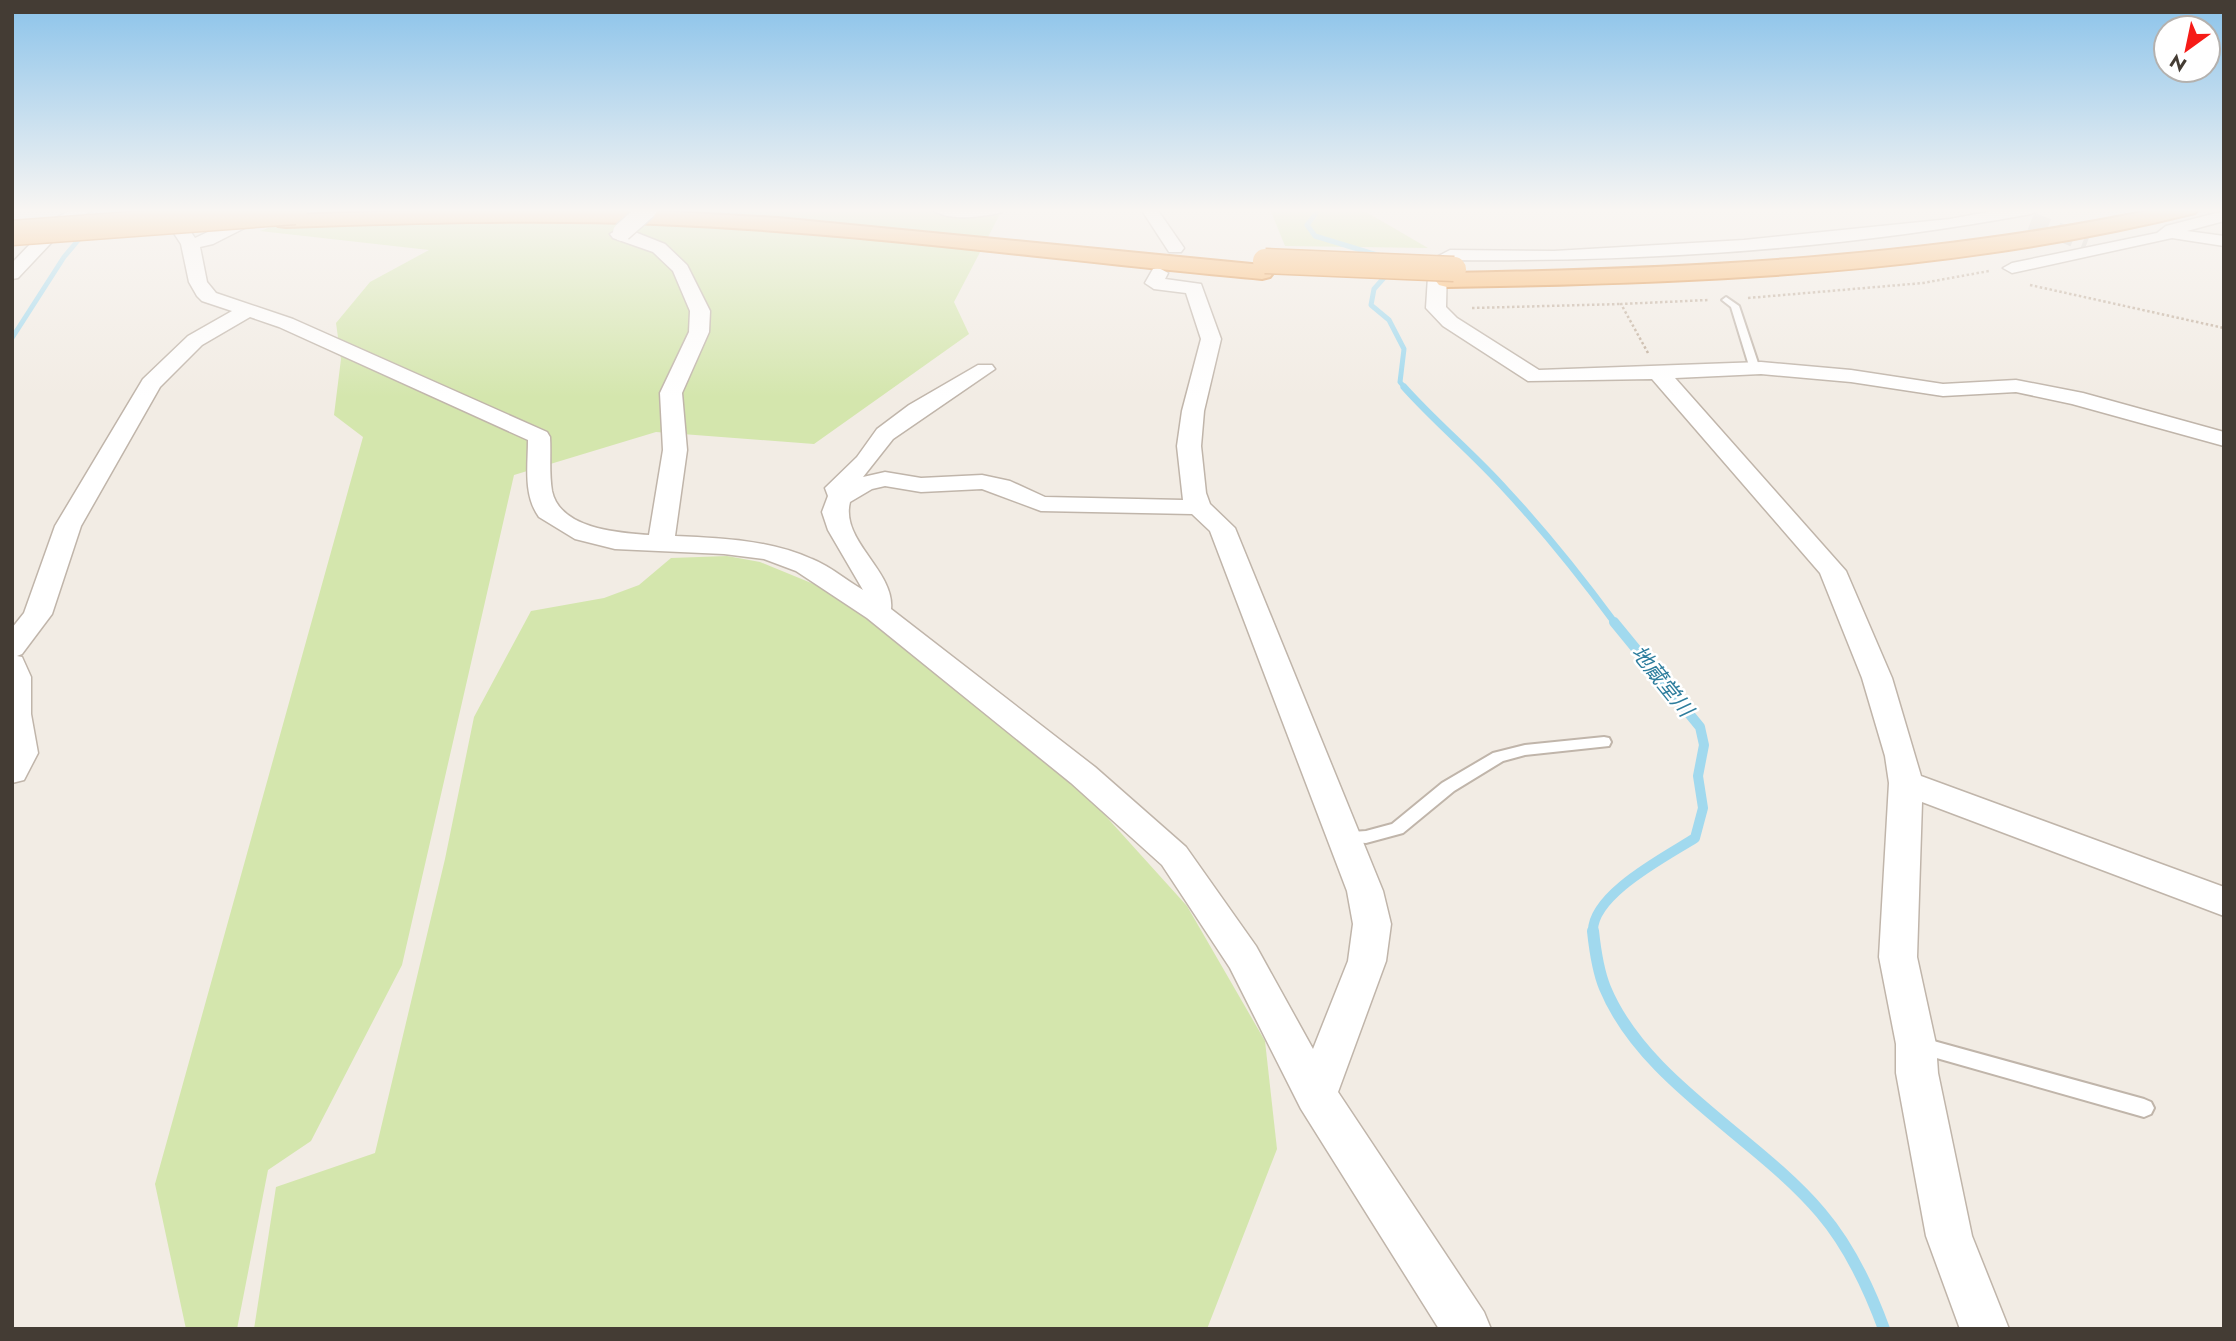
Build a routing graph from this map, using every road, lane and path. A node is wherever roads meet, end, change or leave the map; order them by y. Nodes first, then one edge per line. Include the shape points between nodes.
1 (196, 272) edge
2 (682, 272) edge
3 (1160, 272) edge
4 (1394, 272) edge
5 (1438, 272) edge
6 (1505, 272) edge
7 (1737, 272) edge
8 (1984, 272) junction
9 (2022, 272) edge
10 (1450, 274) junction
11 (2009, 275) junction
12 (1726, 300) junction
13 (1621, 304) junction
14 (1436, 307) junction
15 (249, 312) junction
16 (2224, 328) edge
17 (985, 369) dead end
18 (1755, 369) junction
19 (1658, 372) junction
20 (2224, 439) edge
21 (839, 498) junction
22 (1198, 507) junction
23 (661, 544) junction
24 (877, 612) junction
25 (12, 648) edge
26 (12, 664) edge
27 (1604, 742) dead end
28 (12, 772) edge
29 (1906, 783) junction
30 (1343, 837) junction
31 (2224, 902) edge
32 (1916, 1044) junction
33 (1316, 1095) junction
34 (2144, 1108) dead end
35 (1467, 1329) edge
36 (1985, 1329) edge

1 - 15 street via 201,291
2 - 23 street, bridge via 700,311 699,332 671,393 675,450
3 - 22 street via 1154,283 1194,288 1211,339 1189,446
4 - 10 highway
5 - 14 street
6 - 10 highway
7 - 10 highway
8 - 11 path
8 - 11 path
8 - 12 path via 1876,288
9 - 11 street
11 - 16 path via 2084,299 2162,311
12 - 13 path
12 - 18 lane via 1735,306
13 - 14 path
13 - 19 path
14 - 19 street via 1450,322 1535,377
15 - 23 street via 286,323 538,437 540,492 548,512 584,534
15 - 25 street via 206,332 151,384 68,526 38,614
17 - 21 street via 885,434 865,462 837,488
18 - 19 street
18 - 20 street via 1807,371 1943,390 2035,388
19 - 29 street via 1833,571 1877,678
21 - 22 street via 885,479 921,485 982,482 1041,504
21 - 24 street via 838,521 879,595
22 - 30 street via 1222,528
23 - 24 street via 769,552 822,574
24 - 33 street via 1083,775 1174,856 1243,957
26 - 28 street via 22,753
27 - 30 lane via 1498,757 1448,787 1397,830
29 - 31 street
29 - 32 street via 1898,957
30 - 33 street via 1365,891 1372,924 1367,961
32 - 34 lane
32 - 36 street via 1917,1073 1949,1236
33 - 35 street

